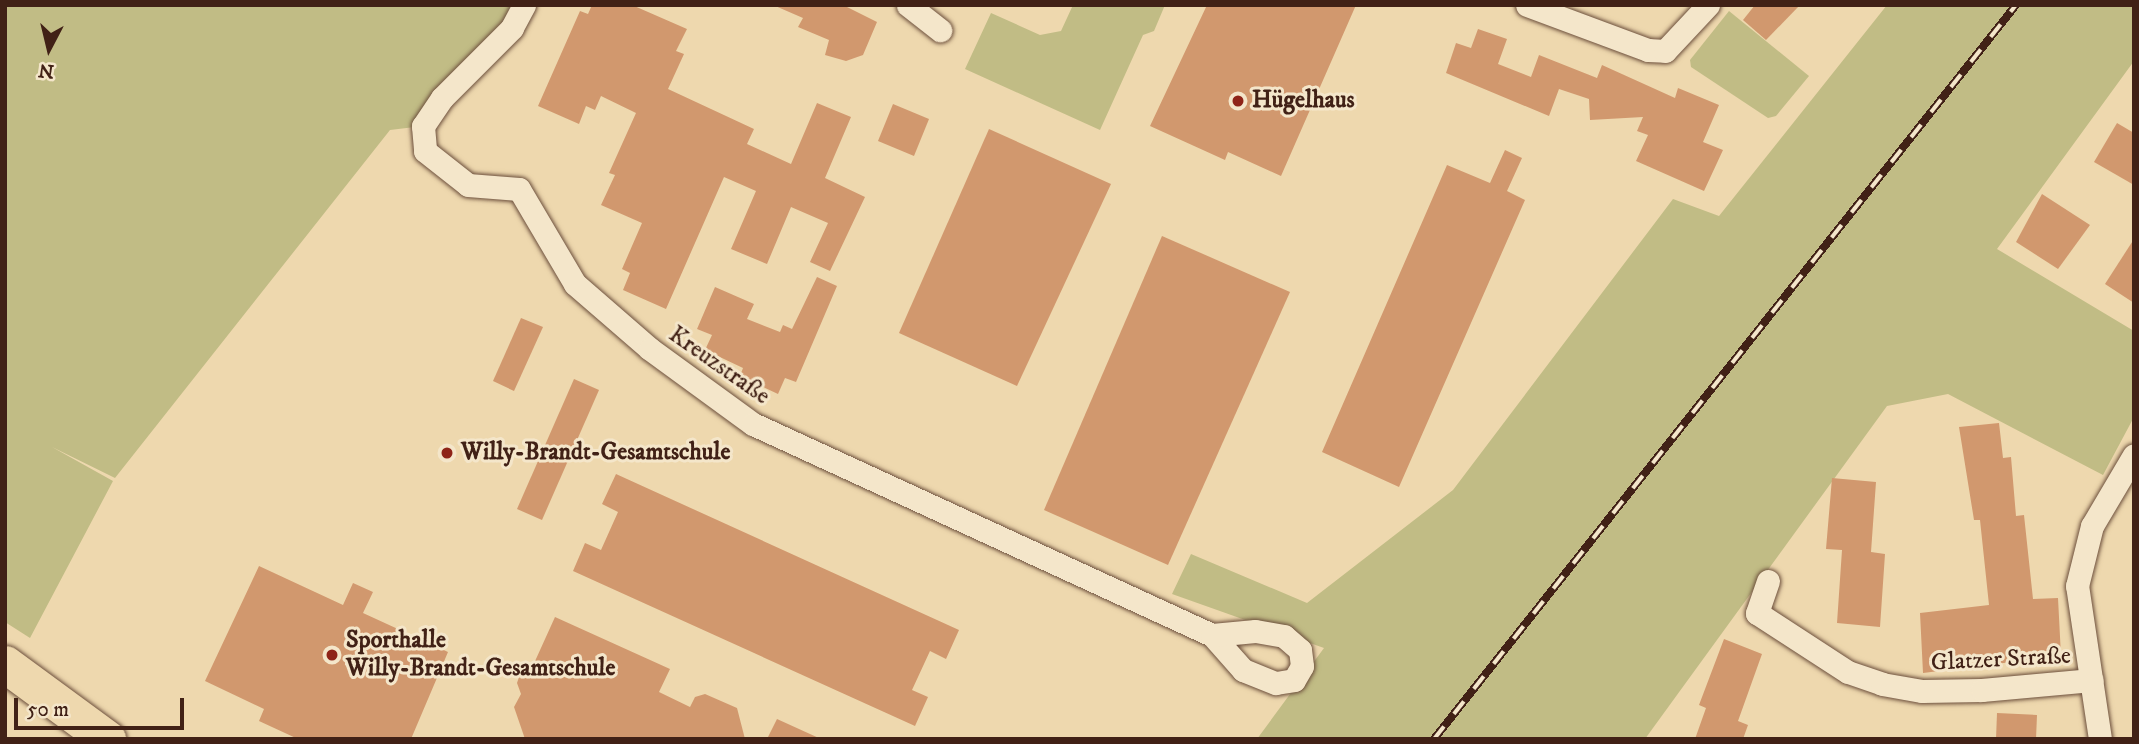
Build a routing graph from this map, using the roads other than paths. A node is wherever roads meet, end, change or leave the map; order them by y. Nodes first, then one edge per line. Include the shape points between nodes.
1 (524, 5) edge
2 (908, 5) edge
3 (1527, 5) edge
4 (1708, 5) edge
5 (940, 30) dead end
6 (2134, 455) edge
7 (1768, 581) dead end
8 (1212, 635) dead end
9 (5, 664) edge
10 (2092, 680) junction
11 (107, 739) edge
12 (2100, 739) edge

1 - 8 street, Kreuzstraße via 512,28 442,98 422,126 425,151 468,185 519,188 575,284 649,349 753,424
2 - 5 street
3 - 4 street via 1648,50 1665,51
6 - 10 street, Glatzer Straße via 2092,526 2077,586
7 - 10 street, Glatzer Straße via 1757,612 1848,672 1882,684 1922,691 1982,690
9 - 11 main road
10 - 12 street, Glatzer Straße

